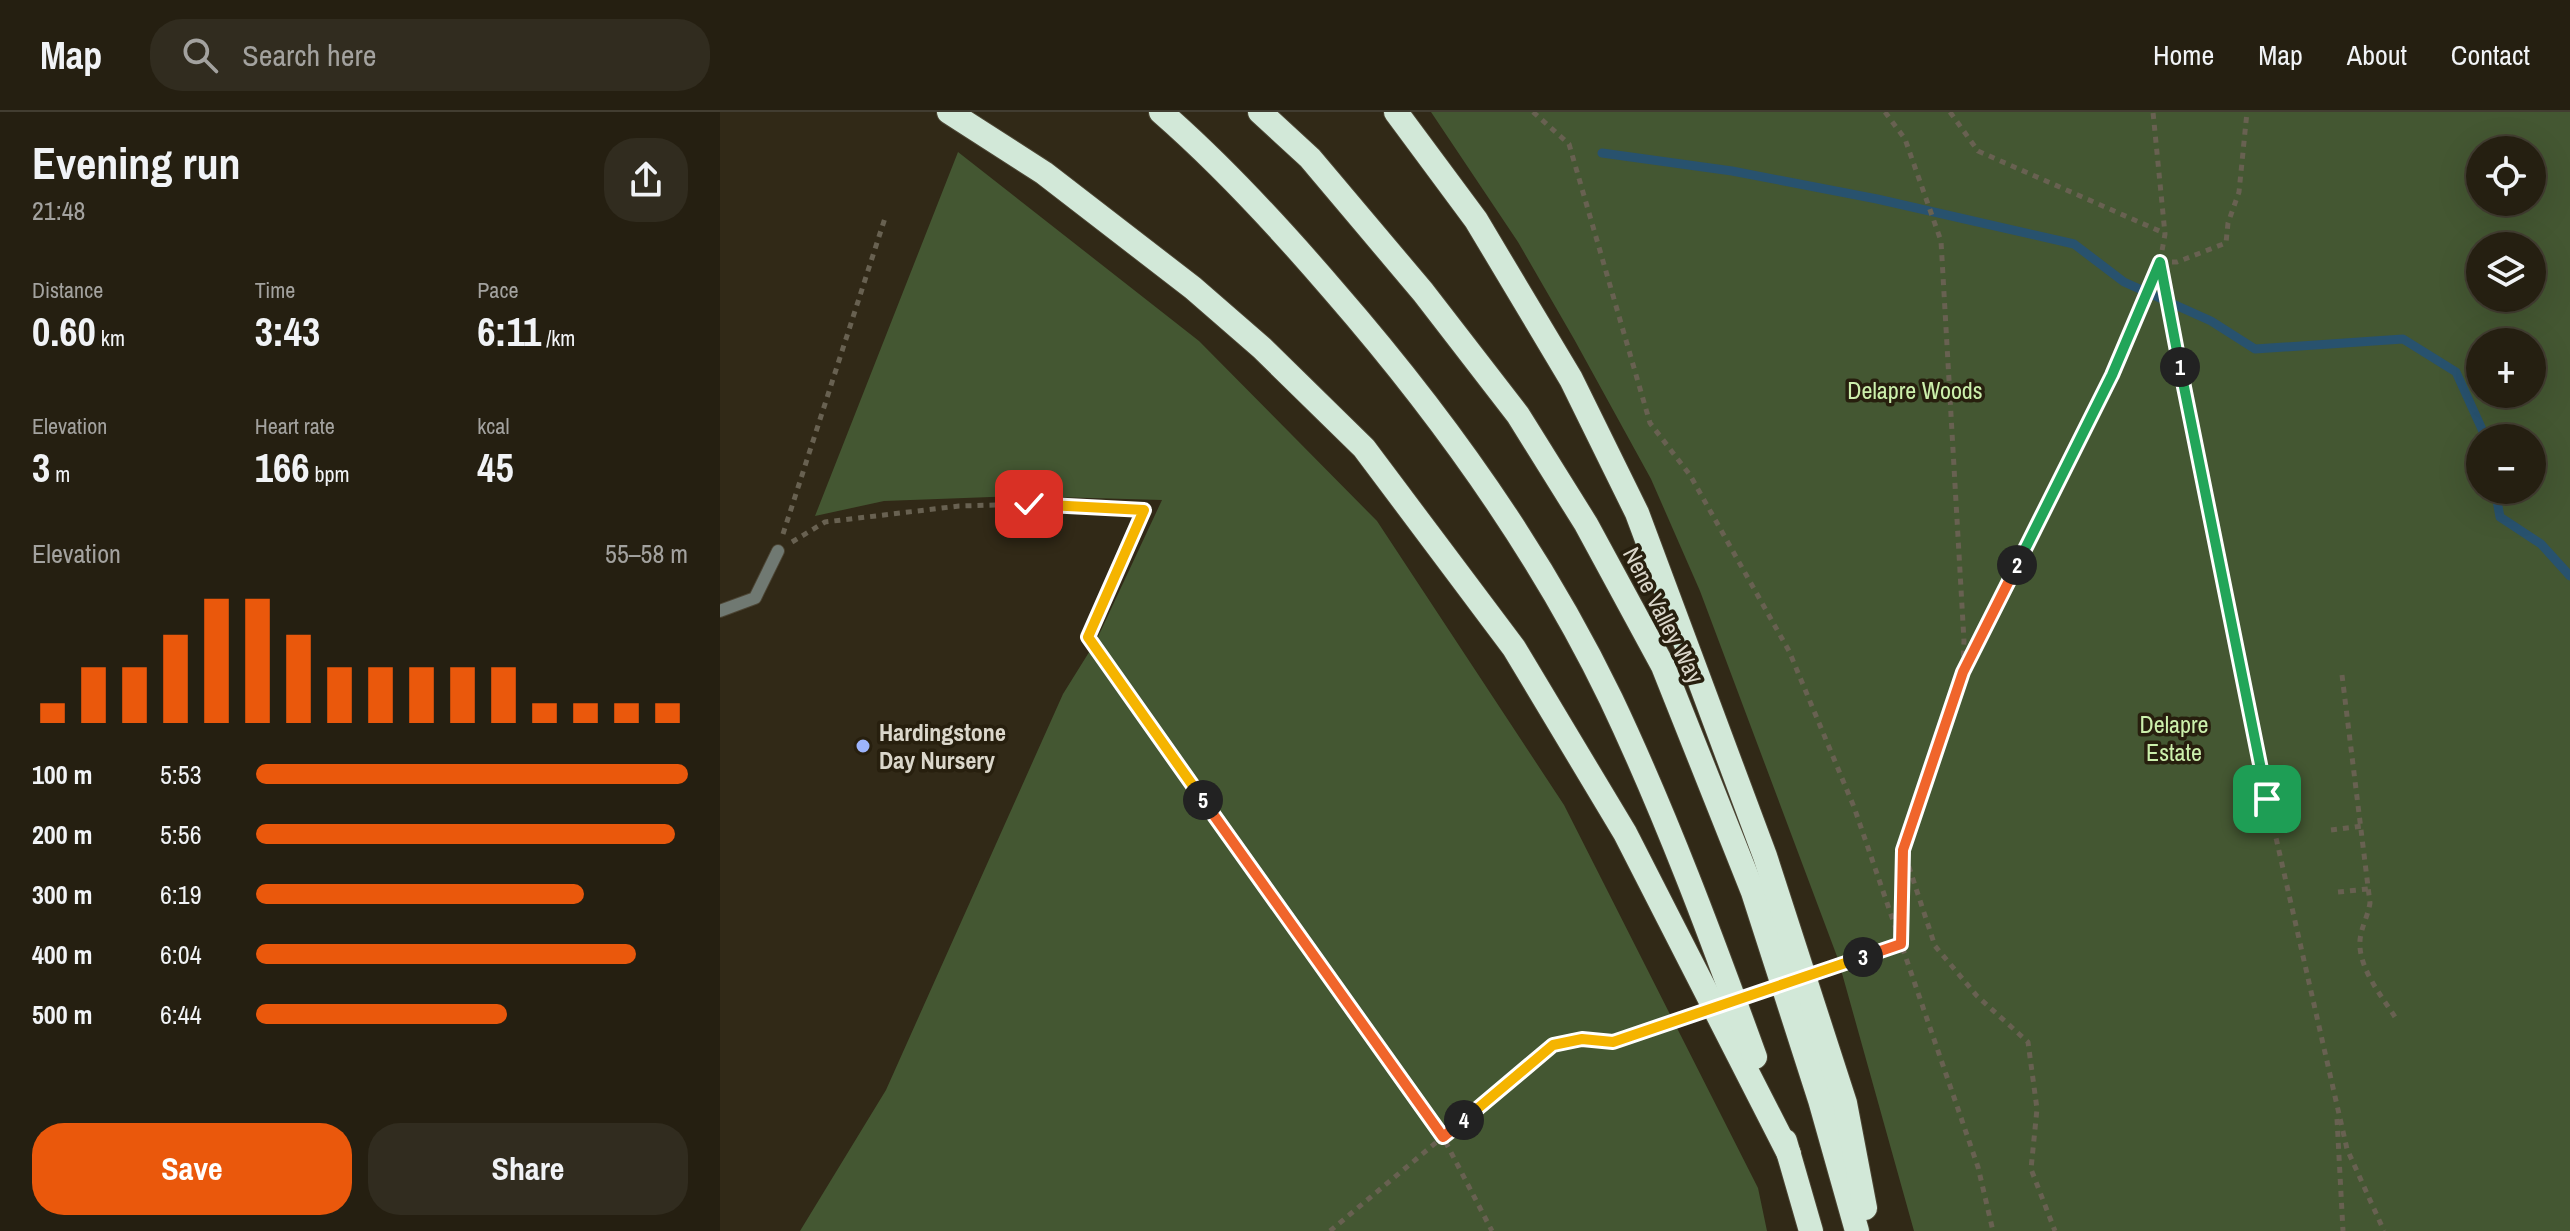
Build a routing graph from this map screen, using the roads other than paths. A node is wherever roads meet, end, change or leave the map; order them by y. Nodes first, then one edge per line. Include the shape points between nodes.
1 (949, 112) edge
2 (1161, 112) edge
3 (1260, 112) edge
4 (1396, 112) edge
5 (778, 551) road end
6 (720, 611) edge
7 (1789, 1154) junction
8 (1811, 1231) edge
9 (1857, 1231) edge
10 (1870, 1231) edge

1 - 7 highway via 1044,173 1193,288 1364,448 1514,648 1625,833
2 - 7 highway via 1265,211 1368,331 1461,448 1533,557 1610,698 1707,923
3 - 9 highway, Nene Valley Way via 1310,158 1518,415 1586,524 1656,653 1753,892
4 - 10 highway via 1476,220 1571,379 1637,513 1775,885 1845,1103
5 - 6 lane via 755,598
7 - 8 highway

